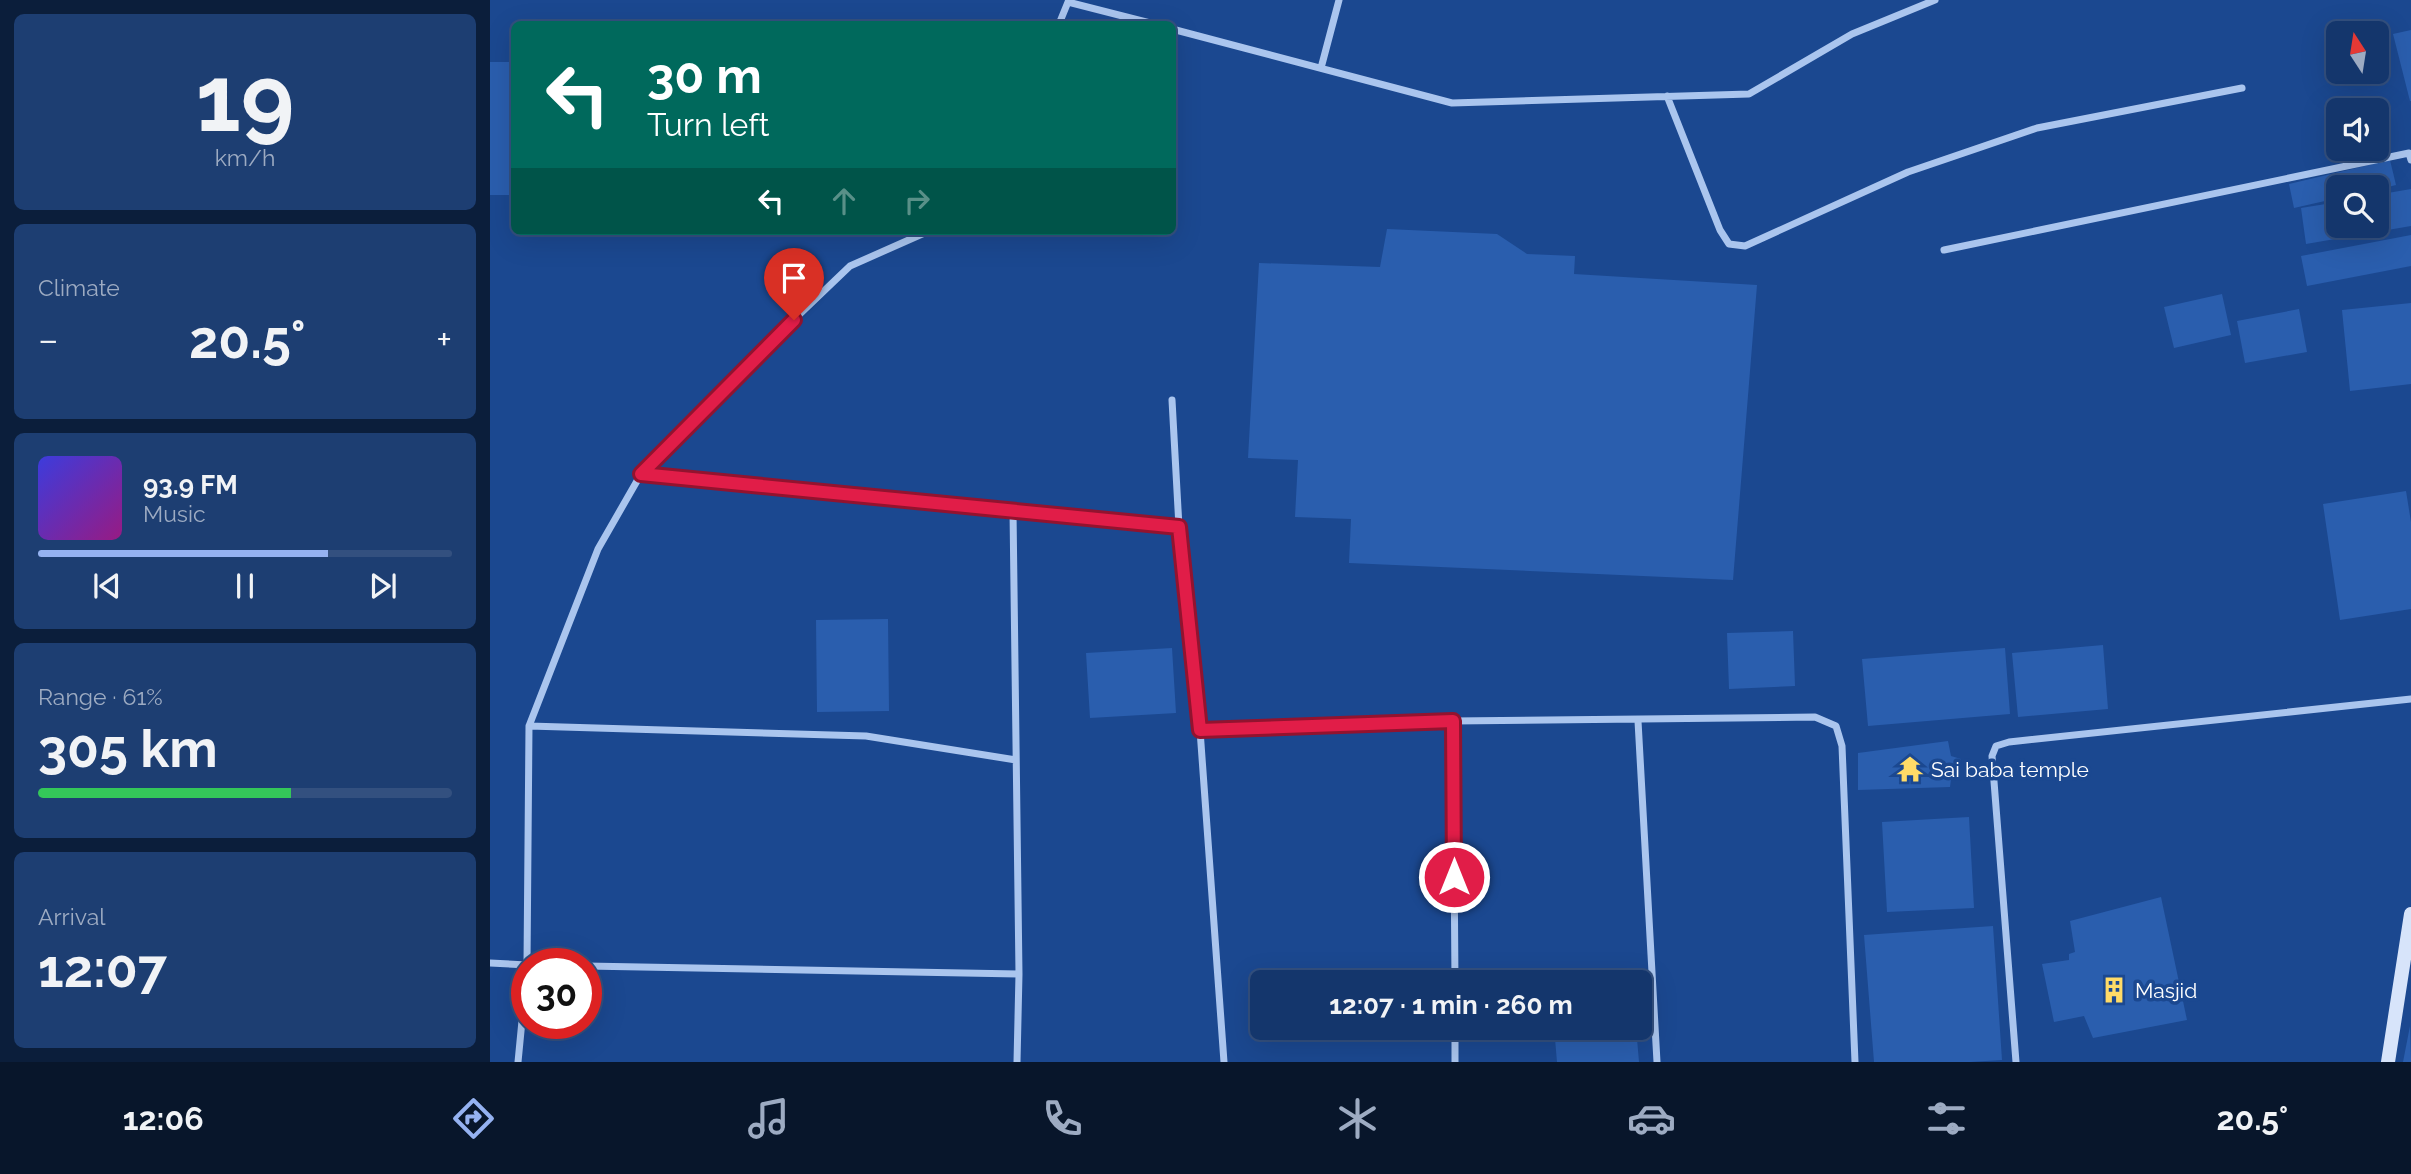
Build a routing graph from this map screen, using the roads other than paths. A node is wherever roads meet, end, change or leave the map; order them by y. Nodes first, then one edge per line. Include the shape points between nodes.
1 (1339, 0) edge
2 (1935, 0) edge
3 (1060, 21) edge
4 (1142, 21) edge
5 (1176, 30) edge
6 (1321, 68) junction
7 (2242, 88) dead end
8 (1667, 96) junction
9 (2411, 160) edge
10 (920, 235) edge
11 (1944, 250) dead end
12 (1172, 400) dead end
13 (641, 474) junction
14 (1013, 511) junction
15 (1179, 527) junction
16 (2411, 699) edge
17 (1453, 721) junction
18 (1638, 721) junction
19 (528, 726) junction
20 (1200, 730) junction
21 (1016, 760) junction
22 (2411, 914) edge
23 (527, 948) edge
24 (490, 963) edge
25 (511, 965) edge
26 (602, 966) edge
27 (1455, 970) edge
28 (1019, 974) junction
29 (520, 1039) edge
30 (1455, 1040) edge
31 (518, 1062) edge
32 (1017, 1062) edge
33 (1224, 1062) edge
34 (1455, 1062) edge
35 (1657, 1062) edge
36 (1854, 1062) edge
37 (2016, 1062) edge
38 (2388, 1062) edge

1 - 6 street
2 - 8 street via 1852,34 1749,94
3 - 4 street via 1068,2
5 - 6 street
6 - 8 street via 1452,103
7 - 8 street via 2037,128 1909,172 1745,246 1729,244 1720,230
9 - 11 street via 2409,153
10 - 13 street via 850,266
12 - 15 street
13 - 14 street
13 - 19 street via 598,549
14 - 15 street
14 - 21 street
15 - 20 street
16 - 37 street via 1996,746 1992,756
17 - 18 street
17 - 20 street
17 - 27 street
18 - 35 street
18 - 36 street via 1815,717 1836,726 1842,746
19 - 21 street via 866,736
19 - 23 street
20 - 33 street
21 - 28 street
22 - 38 street
24 - 25 street
26 - 28 street
28 - 32 street
29 - 31 street
30 - 34 street

